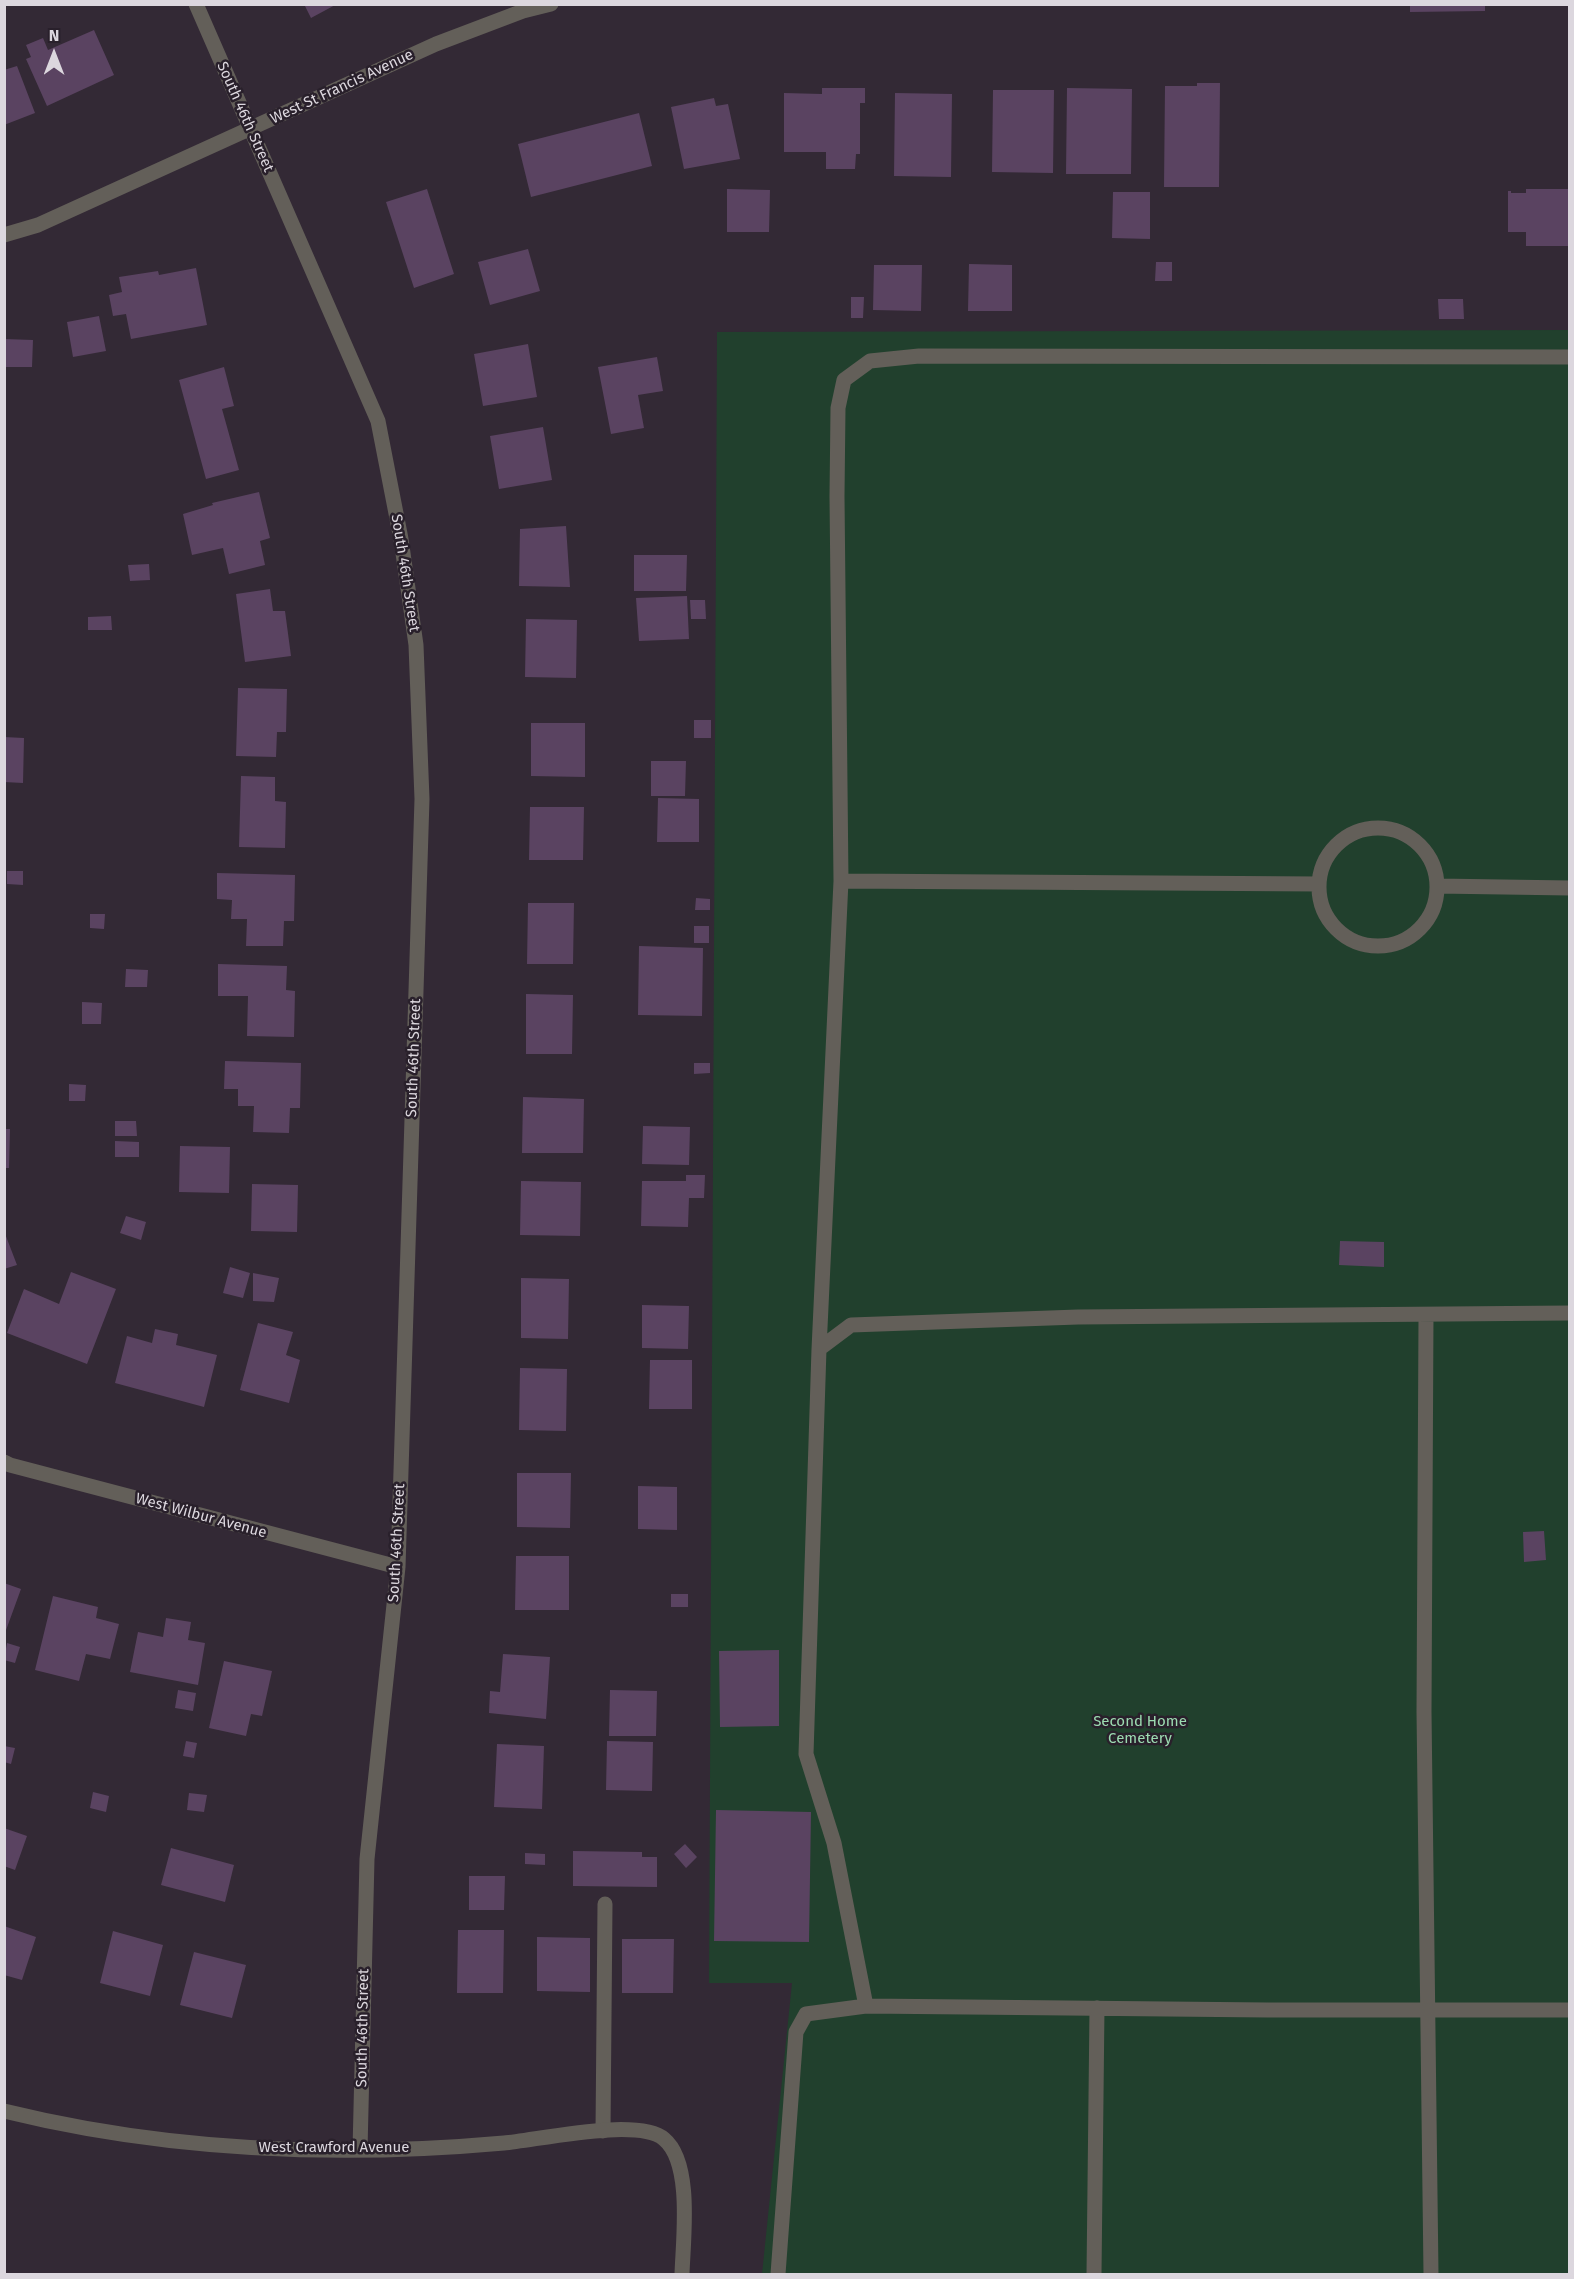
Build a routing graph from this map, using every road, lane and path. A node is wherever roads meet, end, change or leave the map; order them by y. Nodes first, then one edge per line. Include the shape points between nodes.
1 (196, 4) edge
2 (551, 4) edge
3 (249, 129) junction
4 (4, 235) edge
5 (1569, 357) edge
6 (841, 881) junction
7 (1319, 884) junction
8 (1437, 886) junction
9 (1569, 888) edge
10 (1569, 1312) edge
11 (1426, 1314) junction
12 (819, 1349) junction
13 (4, 1462) edge
14 (398, 1567) junction
15 (605, 1904) dead end
16 (866, 2006) junction
17 (1096, 2008) junction
18 (1428, 2010) junction
19 (1569, 2010) edge
20 (4, 2111) edge
21 (603, 2131) junction
22 (360, 2150) junction
23 (682, 2274) edge
24 (778, 2274) edge
25 (1095, 2274) edge
26 (1431, 2274) edge

1 - 3 street, South 46th Street
2 - 3 street, West St Francis Avenue via 436,44
3 - 4 street, West St Francis Avenue via 38,225
3 - 14 street, South 46th Street via 378,421 416,645 422,799
5 - 6 street via 919,356 870,361 844,380 838,408
6 - 7 street
6 - 12 street
7 - 8 street via 1323,864 1334,847 1350,834 1369,828 1389,828 1408,836 1423,849 1433,866
7 - 8 street via 1321,902 1335,926 1358,942 1377,946 1412,935 1426,921
8 - 9 street
10 - 11 street
11 - 12 street via 1078,1317 851,1325
11 - 18 street via 1424,1711
12 - 16 street via 806,1754 834,1843
13 - 14 street, West Wilbur Avenue
14 - 22 street, South 46th Street via 367,1859
15 - 21 street
16 - 17 street
16 - 24 street via 806,2014 796,2032
17 - 18 street
17 - 25 street
18 - 19 street
18 - 26 street
20 - 22 street, West Crawford Avenue via 142,2137 238,2148
21 - 22 street, West Crawford Avenue via 503,2144
21 - 23 street, West Crawford Avenue via 649,2132 664,2139 676,2158 685,2204

